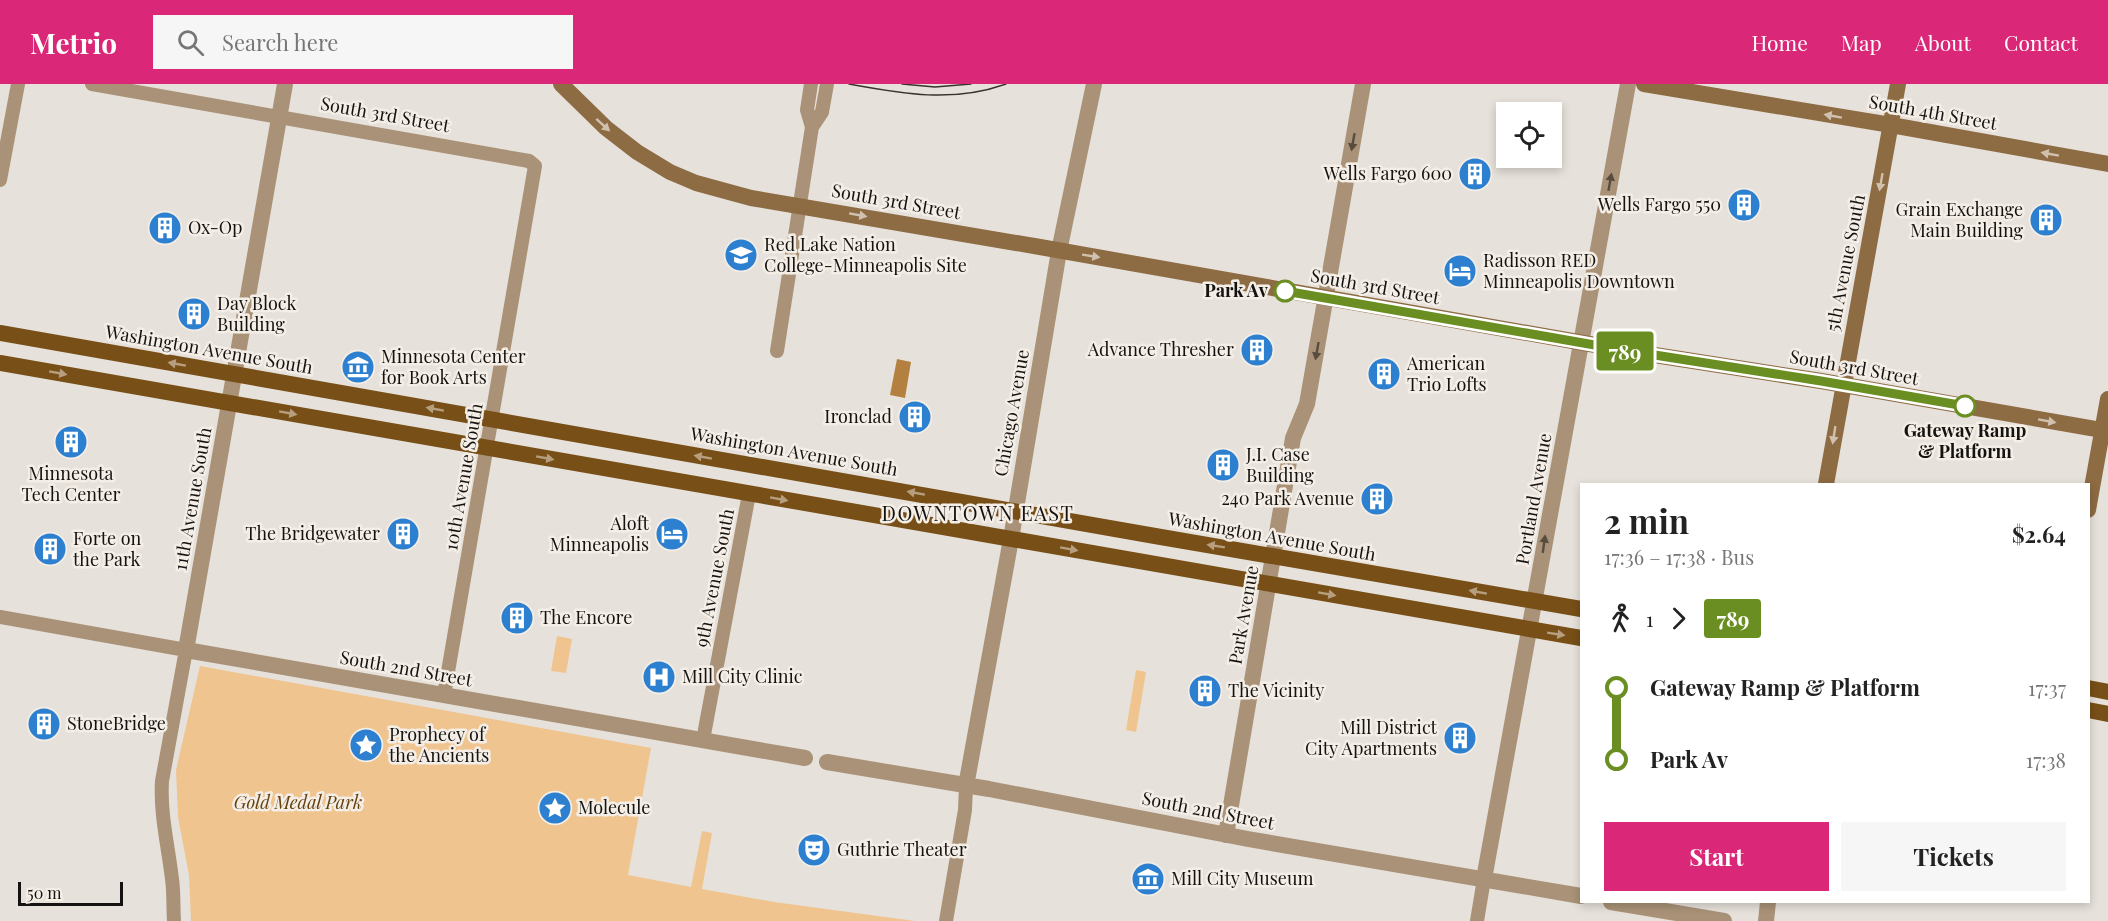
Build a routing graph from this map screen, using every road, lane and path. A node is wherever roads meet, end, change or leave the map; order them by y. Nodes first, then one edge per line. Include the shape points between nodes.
1 (18, 84) edge
2 (92, 84) edge
3 (285, 84) edge
4 (561, 84) edge
5 (811, 84) edge
6 (826, 84) edge
7 (1094, 84) edge
8 (1364, 84) edge
9 (1628, 84) edge
10 (1644, 84) edge
11 (1898, 84) edge
12 (279, 116) junction
13 (1891, 125) junction
14 (812, 127) junction
15 (529, 161) joint
16 (2108, 164) edge
17 (0, 180) edge
18 (800, 206) junction
19 (1059, 251) junction
20 (1327, 298) junction
21 (0, 333) edge
22 (0, 343) edge
23 (1582, 343) junction
24 (68, 346) junction
25 (777, 351) dead end
26 (0, 363) edge
27 (234, 373) junction
28 (1842, 385) junction
29 (2108, 399) edge
30 (230, 404) junction
31 (492, 419) junction
32 (2106, 431) edge
33 (488, 448) junction
34 (1826, 483) edge
35 (749, 494) junction
36 (2090, 501) edge
37 (1015, 511) junction
38 (1011, 539) junction
39 (1274, 556) junction
40 (1270, 584) junction
41 (1536, 602) junction
42 (1580, 609) edge
43 (0, 617) edge
44 (1530, 630) junction
45 (1580, 638) edge
46 (186, 650) junction
47 (2090, 688) edge
48 (2108, 692) edge
49 (444, 695) junction
50 (2090, 710) edge
51 (2108, 714) edge
52 (703, 740) junction
53 (805, 758) dead end
54 (827, 762) dead end
55 (966, 786) junction
56 (1227, 835) junction
57 (1484, 879) junction
58 (1580, 896) edge
59 (1617, 903) edge
60 (1768, 903) edge
61 (174, 921) edge
62 (946, 921) edge
63 (1477, 921) edge
64 (1724, 921) edge
65 (1766, 921) edge

1 - 17 street
2 - 12 street, South 3rd Street
3 - 12 street, 11th Avenue South
4 -> 18 main road, South 3rd Street via 606,128 670,172 751,198
5 - 14 street via 807,110
6 - 14 street via 822,112
7 - 19 street, Chicago Avenue
8 -> 20 street, Park Avenue
23 -> 9 street, Portland Avenue
13 -> 10 main road, South 4th Street
11 - 13 main road, 5th Avenue South
12 - 15 street, South 3rd Street
12 - 27 street, 11th Avenue South
16 -> 13 main road, South 4th Street
13 -> 28 main road, 5th Avenue South
14 - 18 street
15 - 31 street, 10th Avenue South via 535,166
18 -> 19 main road, South 3rd Street
18 - 25 street
19 -> 20 main road, South 3rd Street
19 - 37 street, Chicago Avenue
20 - 23 main road, South 3rd Street
20 -> 39 street, Park Avenue via 1307,404 1293,438
21 - 24 main road, Washington Avenue South
22 - 24 main road
23 - 28 main road, South 3rd Street
41 -> 23 street, Portland Avenue
27 -> 24 main road, Washington Avenue South
26 -> 30 main road
27 - 30 street, 11th Avenue South
31 -> 27 main road, Washington Avenue South
28 -> 32 main road, South 3rd Street
28 -> 34 main road, 5th Avenue South
29 - 32 main road
30 -> 33 main road
30 - 46 street, 11th Avenue South
31 - 33 street, 10th Avenue South
37 -> 31 main road, Washington Avenue South
32 - 36 main road
33 -> 35 main road
33 - 49 street, 10th Avenue South
35 -> 38 main road
35 - 52 street, 9th Avenue South
37 - 38 street, Chicago Avenue
39 -> 37 main road, Washington Avenue South
38 -> 40 main road
38 - 55 street, Chicago Avenue
39 - 40 street, Park Avenue
41 -> 39 main road, Washington Avenue South
40 -> 44 main road
40 - 56 street, Park Avenue
41 - 42 main road, Washington Avenue South
41 - 44 street, Portland Avenue
43 - 46 street, South 2nd Street
44 -> 45 main road
44 - 57 street, Portland Avenue
46 - 49 street, South 2nd Street
46 - 61 street, 11th Avenue South via 161,796
47 - 48 main road
49 - 52 street, South 2nd Street
50 - 51 main road
52 - 53 street, South 2nd Street
54 - 55 street, South 2nd Street
55 - 56 street, South 2nd Street
55 - 62 street
56 - 57 street, South 2nd Street
57 - 58 street, South 2nd Street
57 - 63 street, Portland Avenue
59 - 64 street
60 - 65 street

